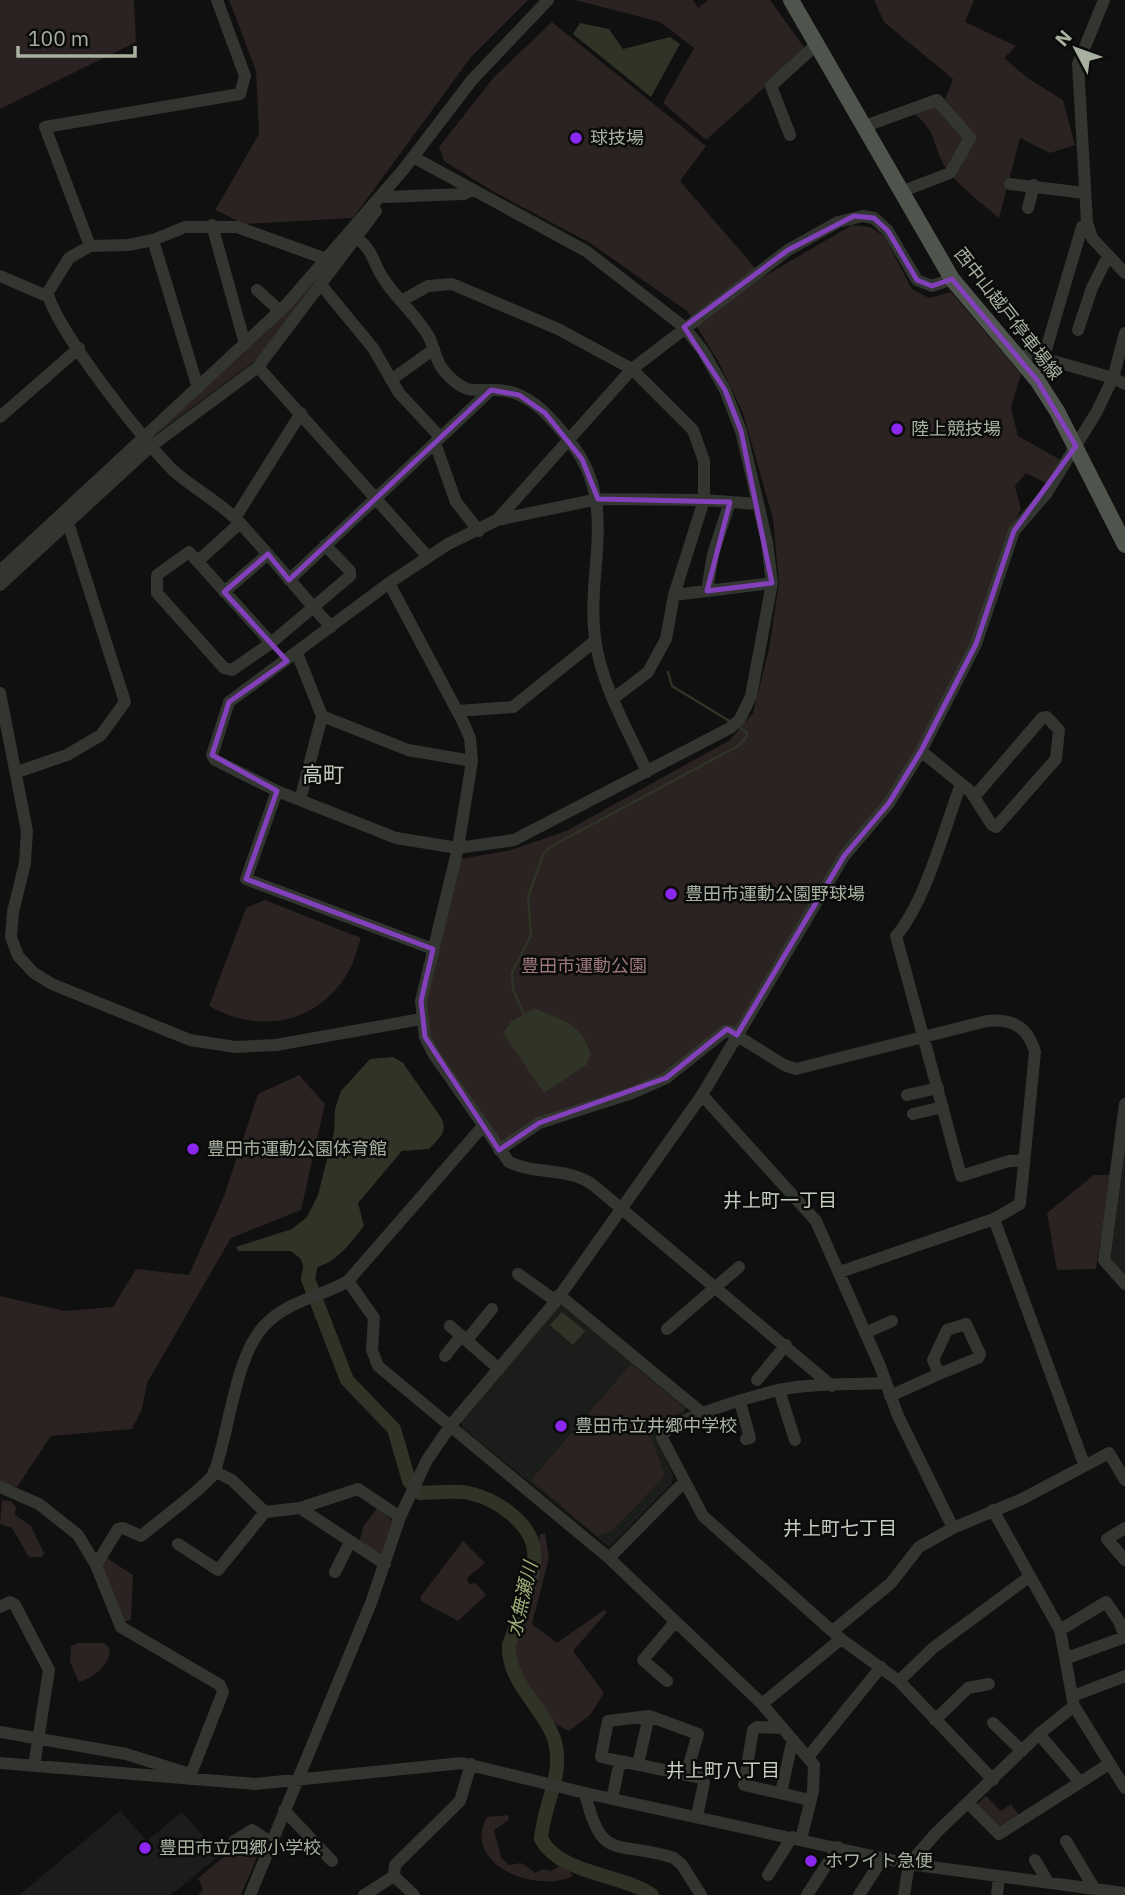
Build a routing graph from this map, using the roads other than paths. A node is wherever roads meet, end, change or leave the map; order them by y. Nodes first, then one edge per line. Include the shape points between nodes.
1 (217, 0) edge
2 (548, 0) edge
3 (791, 0) edge
4 (1104, 0) edge
5 (817, 44) junction
6 (865, 126) junction
7 (790, 135) dead end
8 (413, 157) junction
9 (403, 170) junction
10 (1010, 184) dead end
11 (1034, 185) junction
12 (471, 190) junction
13 (903, 191) junction
14 (1085, 193) junction
15 (385, 197) junction
16 (1028, 208) dead end
17 (1087, 223) junction
18 (212, 225) junction
19 (358, 239) junction
20 (153, 240) junction
21 (90, 246) junction
22 (1108, 256) junction
23 (326, 259) junction
24 (1125, 273) edge
25 (0, 276) edge
26 (953, 279) junction
27 (321, 286) junction
28 (257, 290) dead end
29 (49, 297) junction
30 (401, 301) junction
31 (280, 311) junction
32 (684, 327) junction
33 (1078, 330) dead end
34 (1125, 333) edge
35 (245, 344) junction
36 (79, 348) junction
37 (434, 349) junction
38 (1018, 358) junction
39 (1044, 358) junction
40 (258, 367) junction
41 (632, 369) junction
42 (1113, 378) junction
43 (391, 380) junction
44 (1037, 380) junction
45 (1125, 384) edge
46 (198, 388) junction
47 (491, 390) junction
48 (301, 413) junction
49 (0, 417) edge
50 (437, 440) junction
51 (569, 442) junction
52 (146, 443) junction
53 (1076, 446) junction
54 (375, 498) junction
55 (598, 499) junction
56 (704, 500) junction
57 (730, 502) junction
58 (758, 504) junction
59 (497, 520) junction
60 (237, 521) junction
61 (1120, 521) edge
62 (65, 524) junction
63 (479, 531) junction
64 (325, 545) junction
65 (1125, 545) edge
66 (268, 554) junction
67 (428, 557) junction
68 (198, 561) junction
69 (0, 570) edge
70 (289, 580) junction
71 (389, 583) junction
72 (772, 583) junction
73 (0, 585) edge
74 (707, 591) junction
75 (224, 592) junction
76 (674, 595) junction
77 (314, 608) junction
78 (331, 626) junction
79 (595, 642) junction
80 (271, 643) junction
81 (298, 653) junction
82 (0, 693) edge
83 (614, 698) junction
84 (457, 711) junction
85 (322, 716) junction
86 (921, 751) junction
87 (471, 761) junction
88 (17, 772) junction
89 (647, 772) junction
90 (961, 784) junction
91 (277, 791) junction
92 (974, 797) junction
93 (300, 800) junction
94 (458, 848) junction
95 (433, 949) junction
96 (421, 1018) junction
97 (737, 1035) junction
98 (925, 1037) junction
99 (938, 1088) junction
100 (702, 1095) junction
101 (907, 1095) dead end
102 (1125, 1104) edge
103 (943, 1107) junction
104 (913, 1114) dead end
105 (483, 1126) junction
106 (499, 1150) junction
107 (1024, 1160) junction
108 (621, 1206) junction
109 (994, 1219) junction
110 (739, 1267) dead end
111 (840, 1272) junction
112 (518, 1274) dead end
113 (348, 1281) junction
114 (1125, 1284) edge
115 (716, 1286) junction
116 (557, 1298) junction
117 (492, 1310) dead end
118 (892, 1321) dead end
119 (450, 1326) dead end
120 (667, 1329) dead end
121 (865, 1332) junction
122 (464, 1338) junction
123 (786, 1345) junction
124 (445, 1356) dead end
125 (499, 1369) junction
126 (939, 1374) dead end
127 (757, 1380) dead end
128 (832, 1386) junction
129 (888, 1389) junction
130 (779, 1390) junction
131 (740, 1402) junction
132 (702, 1413) junction
133 (451, 1425) junction
134 (746, 1439) dead end
135 (795, 1440) dead end
136 (1084, 1464) junction
137 (214, 1471) junction
138 (1125, 1480) edge
139 (684, 1482) junction
140 (0, 1487) edge
141 (300, 1508) junction
142 (993, 1510) junction
143 (265, 1512) junction
144 (400, 1517) junction
145 (953, 1528) junction
146 (1125, 1528) edge
147 (350, 1542) junction
148 (178, 1544) dead end
149 (609, 1558) junction
150 (1125, 1560) edge
151 (385, 1564) junction
152 (96, 1565) junction
153 (335, 1572) dead end
154 (1030, 1577) junction
155 (0, 1607) edge
156 (675, 1622) junction
157 (1060, 1630) junction
158 (837, 1635) junction
159 (1125, 1637) edge
160 (1067, 1658) junction
161 (881, 1667) junction
162 (1125, 1676) edge
163 (667, 1681) dead end
164 (899, 1681) junction
165 (989, 1684) dead end
166 (1074, 1701) junction
167 (762, 1703) junction
168 (649, 1716) junction
169 (935, 1720) junction
170 (993, 1723) dead end
171 (783, 1728) junction
172 (0, 1732) edge
173 (1039, 1734) junction
174 (38, 1740) junction
175 (795, 1743) junction
176 (1021, 1751) junction
177 (808, 1757) junction
178 (620, 1761) junction
179 (0, 1763) edge
180 (471, 1764) junction
181 (638, 1764) junction
182 (1109, 1764) junction
183 (34, 1766) junction
184 (686, 1775) junction
185 (189, 1776) junction
186 (993, 1780) junction
187 (298, 1781) junction
188 (1079, 1781) junction
189 (1124, 1786) edge
190 (781, 1793) junction
191 (585, 1794) junction
192 (612, 1799) junction
193 (810, 1800) junction
194 (968, 1803) junction
195 (284, 1810) junction
196 (697, 1816) junction
197 (797, 1838) junction
198 (234, 1841) dead end
199 (1066, 1841) dead end
200 (272, 1843) junction
201 (838, 1847) junction
202 (883, 1858) junction
203 (1035, 1860) dead end
204 (332, 1861) dead end
205 (909, 1864) junction
206 (768, 1875) dead end
207 (394, 1876) junction
208 (999, 1876) junction
209 (1048, 1882) junction
210 (1094, 1888) junction
211 (1125, 1893) edge
212 (250, 1895) edge
213 (364, 1895) edge
214 (414, 1895) edge
215 (701, 1895) edge
216 (807, 1895) edge
217 (859, 1895) edge
218 (904, 1895) edge
219 (997, 1895) edge

1 - 21 street via 245,76 240,94 45,127
2 - 8 street via 472,80
3 - 5 main road, 西中山越戸停車場線
4 - 14 street via 1078,64
5 - 6 main road, 西中山越戸停車場線
5 - 7 street via 771,86
6 - 13 main road, 西中山越戸停車場線
6 - 13 street via 937,100 970,138 950,173
8 - 9 street
8 - 12 street
9 - 15 street
9 - 23 street
10 - 11 street
11 - 14 street
11 - 16 street
12 - 15 street
12 - 32 street via 586,251
13 - 26 main road, 西中山越戸停車場線
14 - 17 street
15 - 19 street
17 - 22 street via 1092,238
17 - 39 street via 1082,227
18 - 20 street via 185,227
18 - 23 street via 237,227
18 - 35 street
19 - 27 street
19 - 30 street
20 - 21 street
20 - 46 street
21 - 29 street via 69,258
22 - 24 street
22 - 33 street
23 - 31 street
25 - 29 street
26 - 32 street via 932,286 917,280 888,231 874,218 854,216 788,250
26 - 38 main road, 西中山越戸停車場線
27 - 40 street
27 - 43 street via 373,348
28 - 31 street
29 - 36 street
30 - 37 street
30 - 41 street via 429,286 458,286 558,329
31 - 35 street
32 - 41 street
32 - 58 street via 725,390 741,431
34 - 42 street
35 - 46 street
36 - 49 street
36 - 52 street
37 - 43 street
37 - 47 street via 442,369 465,389
38 - 39 street via 1029,354
38 - 44 main road, 西中山越戸停車場線
39 - 42 street
39 - 44 street
40 - 48 street
40 - 52 street
41 - 51 street
41 - 56 street via 693,430 704,461
42 - 45 street
42 - 53 street
43 - 50 street
44 - 53 main road, 西中山越戸停車場線
46 - 52 street
47 - 50 street
47 - 51 street via 528,400
48 - 54 street
48 - 60 street
50 - 54 street
50 - 63 street via 456,502
51 - 55 street via 587,468
51 - 59 street
52 - 60 street
52 - 62 street
52 - 69 street
53 - 61 main road, 西中山越戸停車場線
53 - 86 street via 1046,494 1014,531 976,644
54 - 64 street
54 - 67 street
55 - 56 street
55 - 59 street
55 - 79 street
56 - 57 street
56 - 76 street
57 - 58 street
57 - 74 street
58 - 72 street
59 - 63 street
60 - 66 street
60 - 68 street
61 - 65 main road, 西中山越戸停車場線
62 - 73 street
62 - 88 street via 125,702 101,736 67,755
63 - 67 street
64 - 70 street
64 - 77 street via 351,574
66 - 70 street
66 - 75 street
67 - 71 street
68 - 75 street
68 - 80 street via 184,553 156,575 158,593 224,668 234,670
70 - 77 street
71 - 78 street
71 - 84 street
72 - 74 street
72 - 89 street via 751,696 740,719
74 - 76 street
75 - 80 street
76 - 83 street via 659,656 642,679
77 - 78 street
77 - 80 street
78 - 81 street
79 - 83 street
79 - 84 street via 507,710
81 - 85 street
81 - 91 street via 229,702 212,755
82 - 88 street
83 - 89 street
84 - 87 street via 470,738
85 - 87 street via 408,750
85 - 93 street
86 - 90 street
86 - 97 street via 889,803 845,856
87 - 94 street
88 - 96 street via 27,831 12,937 18,956 52,984 190,1040 235,1047 276,1045
89 - 94 street via 514,840
90 - 92 street
90 - 98 street via 908,922 896,936
91 - 93 street
91 - 95 street via 246,879
92 - 92 street via 996,827 1056,759 1059,730 1047,717
93 - 94 street via 396,838
94 - 95 street
95 - 96 street
96 - 105 street via 433,1053
97 - 98 street via 796,1069
97 - 100 street
97 - 106 street via 724,1031 666,1078 539,1123
98 - 99 street
98 - 107 street via 996,1020 1008,1020 1026,1032 1035,1052
99 - 101 street
99 - 103 street
100 - 108 street
100 - 111 street via 816,1221
102 - 114 street via 1104,1260
103 - 104 street
103 - 107 street via 961,1176
105 - 106 street
105 - 113 street
106 - 108 street via 520,1167 582,1178
107 - 109 street via 1020,1204
108 - 115 street
108 - 116 street
109 - 111 street
109 - 136 street
110 - 115 street
111 - 121 street
112 - 116 street
113 - 133 street via 374,1318 372,1350 378,1366
113 - 137 street via 275,1315 254,1340
115 - 120 street
115 - 123 street
116 - 125 street
116 - 132 street
117 - 122 street
118 - 121 street
119 - 122 street
121 - 129 street
122 - 124 street
122 - 125 street
123 - 127 street
123 - 128 street
125 - 133 street
126 - 129 street
128 - 129 street
128 - 130 street
129 - 145 street
130 - 131 street
130 - 135 street
131 - 132 street
131 - 134 street via 750,1438
132 - 139 street via 662,1433
133 - 144 street via 427,1460
133 - 149 street
136 - 138 street via 1109,1453
136 - 142 street
137 - 143 street via 232,1480
137 - 152 street via 141,1536 118,1529
139 - 149 street
139 - 158 street via 704,1516
140 - 152 street via 61,1519 78,1535
141 - 143 street
141 - 144 street via 358,1489
141 - 147 street
142 - 145 street
142 - 154 street
143 - 148 street via 218,1570
144 - 151 street
145 - 158 street via 915,1551 891,1583
146 - 150 street via 1107,1539
147 - 151 street
147 - 153 street
149 - 156 street
151 - 187 street
152 - 185 street via 121,1627 220,1685 223,1692
154 - 157 street
154 - 164 street via 933,1648
155 - 174 street via 10,1602 15,1605 49,1670
156 - 163 street via 643,1660
156 - 167 street
157 - 159 street via 1106,1602
157 - 160 street
158 - 161 street
158 - 167 street
159 - 160 street
160 - 166 street
161 - 164 street
161 - 177 street
162 - 166 street
164 - 169 street
165 - 169 street via 968,1688
166 - 173 street
166 - 182 street
167 - 171 street
168 - 178 street via 608,1721 601,1757
168 - 181 street
168 - 184 street via 698,1734
169 - 186 street
170 - 176 street
171 - 175 street
171 - 190 street via 752,1730 743,1781 744,1785
172 - 174 street
173 - 176 street
173 - 188 street
174 - 183 street
174 - 185 street via 126,1754
175 - 177 street
175 - 190 street
176 - 186 street
177 - 193 street via 814,1768
178 - 181 street
178 - 192 street
179 - 183 street
180 - 187 street
180 - 191 street
180 - 207 street via 460,1801 395,1865
181 - 184 street
182 - 188 street
182 - 189 street
183 - 185 street
184 - 196 street via 703,1780
185 - 187 street via 255,1784
186 - 194 street
187 - 195 street
188 - 194 street via 999,1834
190 - 193 street
191 - 192 street
191 - 215 street via 596,1833 607,1843 674,1858
192 - 196 street
193 - 197 street
194 - 205 street
195 - 200 street
195 - 204 street
196 - 197 street
197 - 201 street
197 - 206 street
198 - 200 street via 252,1829
199 - 210 street
200 - 212 street
201 - 202 street
201 - 216 street
202 - 205 street
202 - 217 street
203 - 209 street
205 - 208 street
205 - 218 street
207 - 213 street
207 - 214 street
208 - 209 street
208 - 219 street
209 - 210 street
210 - 211 street

